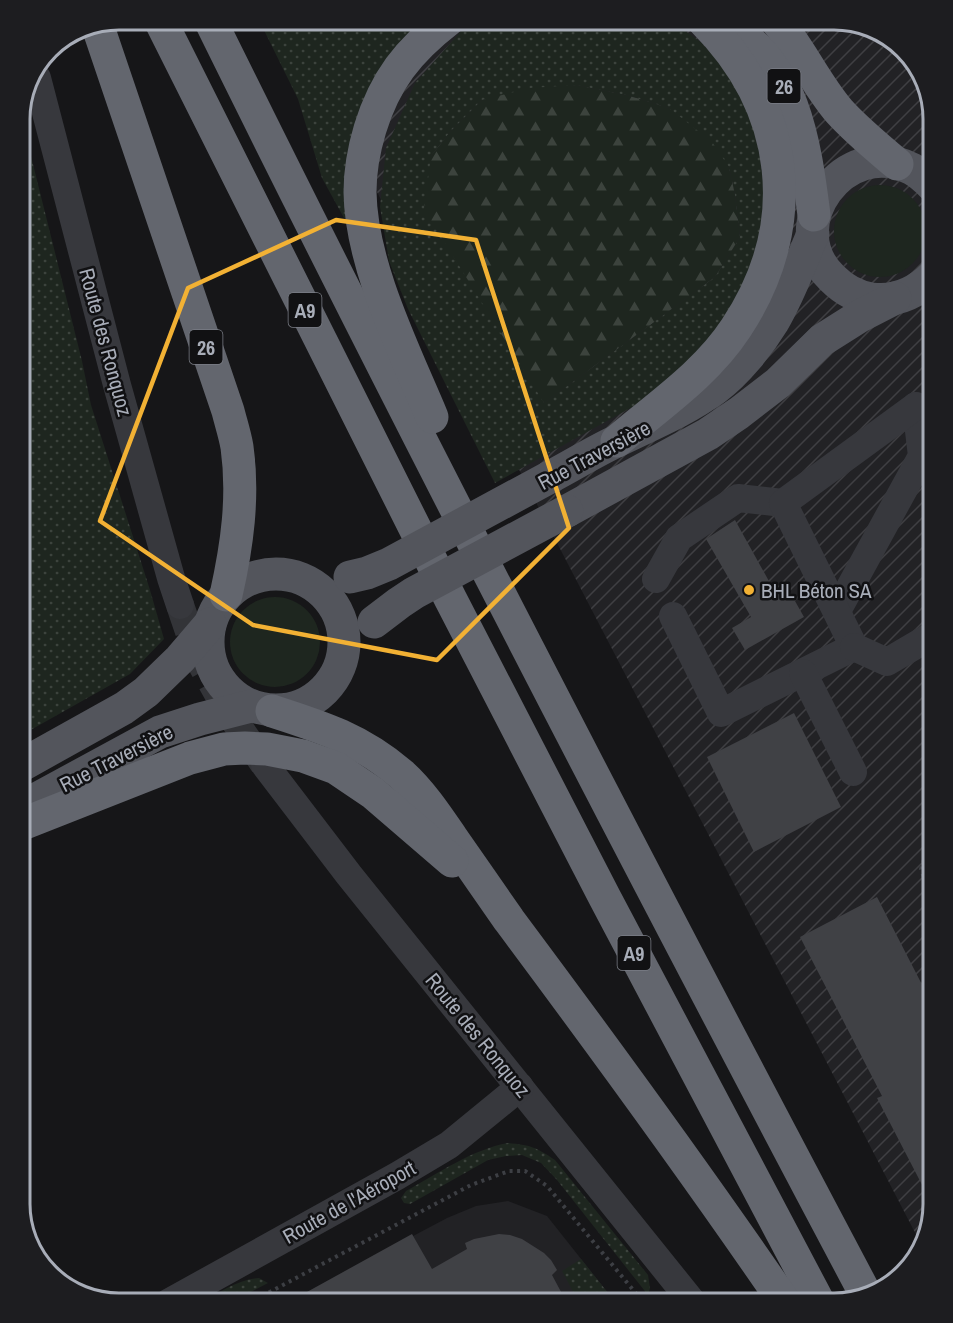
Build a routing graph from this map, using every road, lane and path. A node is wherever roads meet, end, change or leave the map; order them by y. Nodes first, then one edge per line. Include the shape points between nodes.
1 (165, 30) edge
2 (215, 30) edge
3 (436, 30) edge
4 (713, 30) edge
5 (735, 30) edge
6 (784, 30) edge
7 (100, 33) edge
8 (38, 82) edge
9 (921, 174) edge
10 (814, 225) junction
11 (923, 285) edge
12 (895, 298) junction
13 (923, 407) edge
14 (923, 439) edge
15 (617, 441) junction
16 (783, 503) junction
17 (301, 578) junction
18 (656, 579) dead end
19 (226, 595) junction
20 (180, 605) tunnel mouth
21 (837, 611) junction
22 (673, 616) dead end
23 (210, 624) junction
24 (923, 641) edge
25 (854, 647) junction
26 (342, 659) junction
27 (802, 673) junction
28 (545, 684) junction
29 (261, 709) junction
30 (30, 760) edge
31 (265, 765) tunnel mouth
32 (854, 772) dead end
33 (30, 803) edge
34 (30, 821) edge
35 (503, 910) junction
36 (520, 1087) junction
37 (862, 1288) edge
38 (186, 1293) edge
39 (268, 1293) edge
40 (635, 1293) edge
41 (678, 1293) edge
42 (777, 1293) edge
43 (813, 1293) edge

1 - 43 highway, A9 via 451,600
2 - 28 highway, A9
3 - 28 highway via 418,44 394,75 373,121 361,179 365,234 394,327
4 - 15 highway via 733,54 770,126 779,173 779,209 772,247 760,284 735,329 682,387
5 - 10 highway, 26 via 765,58 791,102 810,179
6 - 9 highway via 838,110 860,132
7 - 19 highway, 26 via 236,444 239,516
8 - 20 street, Route des Ronquoz via 117,385
9 - 10 main road, Rue Traversière via 879,162 845,172 821,198
10 - 12 main road via 820,263 839,285 866,298
10 - 15 main road, Rue Traversière via 772,323 735,370 689,406
11 - 12 main road
12 - 26 main road, bridge via 822,340 778,383 708,434 399,603 362,633
13 - 16 street
14 - 21 street via 922,456
15 - 17 main road, Rue Traversière, bridge via 389,564 350,577
16 - 18 street via 738,498 679,538
16 - 21 street
17 - 19 main road, Rue Traversière via 267,574 237,584
17 - 26 main road, Rue Traversière via 328,596 338,612 343,628
19 - 23 main road, Rue Traversière
21 - 25 street
22 - 27 street via 721,713
23 - 29 main road, Rue Traversière via 208,643 218,679 238,700
23 - 30 main road, Rue Traversière via 147,692
24 - 25 street via 887,663
25 - 27 street
26 - 29 main road, Rue Traversière via 337,674 316,698 287,710
27 - 32 street
28 - 37 highway, A9
29 - 33 main road, Rue Traversière via 200,719 160,732
29 - 35 highway via 360,744 403,776 441,821
31 - 36 street, Route des Ronquoz via 356,885
34 - 35 highway via 190,758 224,749 286,752 336,768 359,783 424,835
35 - 42 highway
36 - 38 street, Route de l'Aéroport via 449,1145
36 - 41 street, Route des Ronquoz
39 - 40 path via 471,1185 509,1171 525,1171 547,1186

